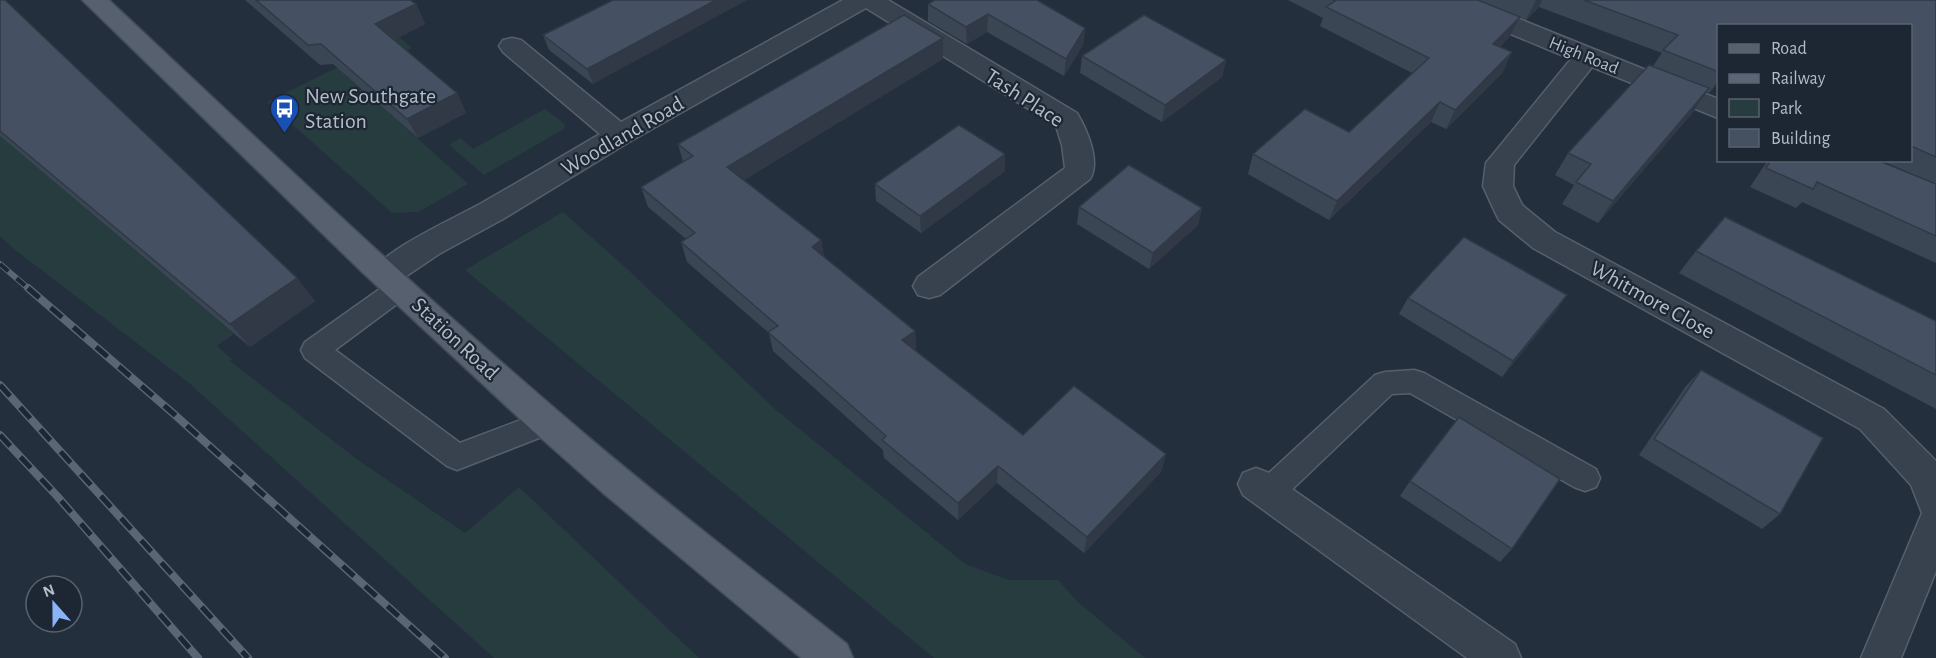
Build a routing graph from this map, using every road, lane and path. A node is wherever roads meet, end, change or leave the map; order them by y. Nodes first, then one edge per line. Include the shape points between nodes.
1 (95, 0) edge
2 (862, 0) edge
3 (870, 0) edge
4 (1450, 0) edge
5 (512, 46) dead end
6 (1587, 56) junction
7 (1717, 109) edge
8 (619, 135) junction
9 (393, 281) junction
10 (929, 286) dead end
11 (547, 422) junction
12 (1585, 478) dead end
13 (1262, 489) joint
14 (1936, 503) edge
15 (1936, 523) edge
16 (833, 658) edge
17 (1501, 658) edge
18 (1881, 658) edge

1 - 9 main road, Station Road
2 - 8 street, Woodland Road
3 - 10 street, Tash Place via 1067,120 1076,136 1080,172
4 - 6 street, High Road
5 - 8 street
6 - 7 street, High Road
6 - 14 street, Whitmore Close via 1500,163 1498,186 1510,212 1544,240 1872,419 1926,476
8 - 9 street, Woodland Road via 428,246
9 - 11 main road, Station Road
9 - 11 lane via 315,350 458,457
11 - 16 main road, Station Road
12 - 13 lane via 1414,381 1385,383
13 - 17 street
15 - 18 street

